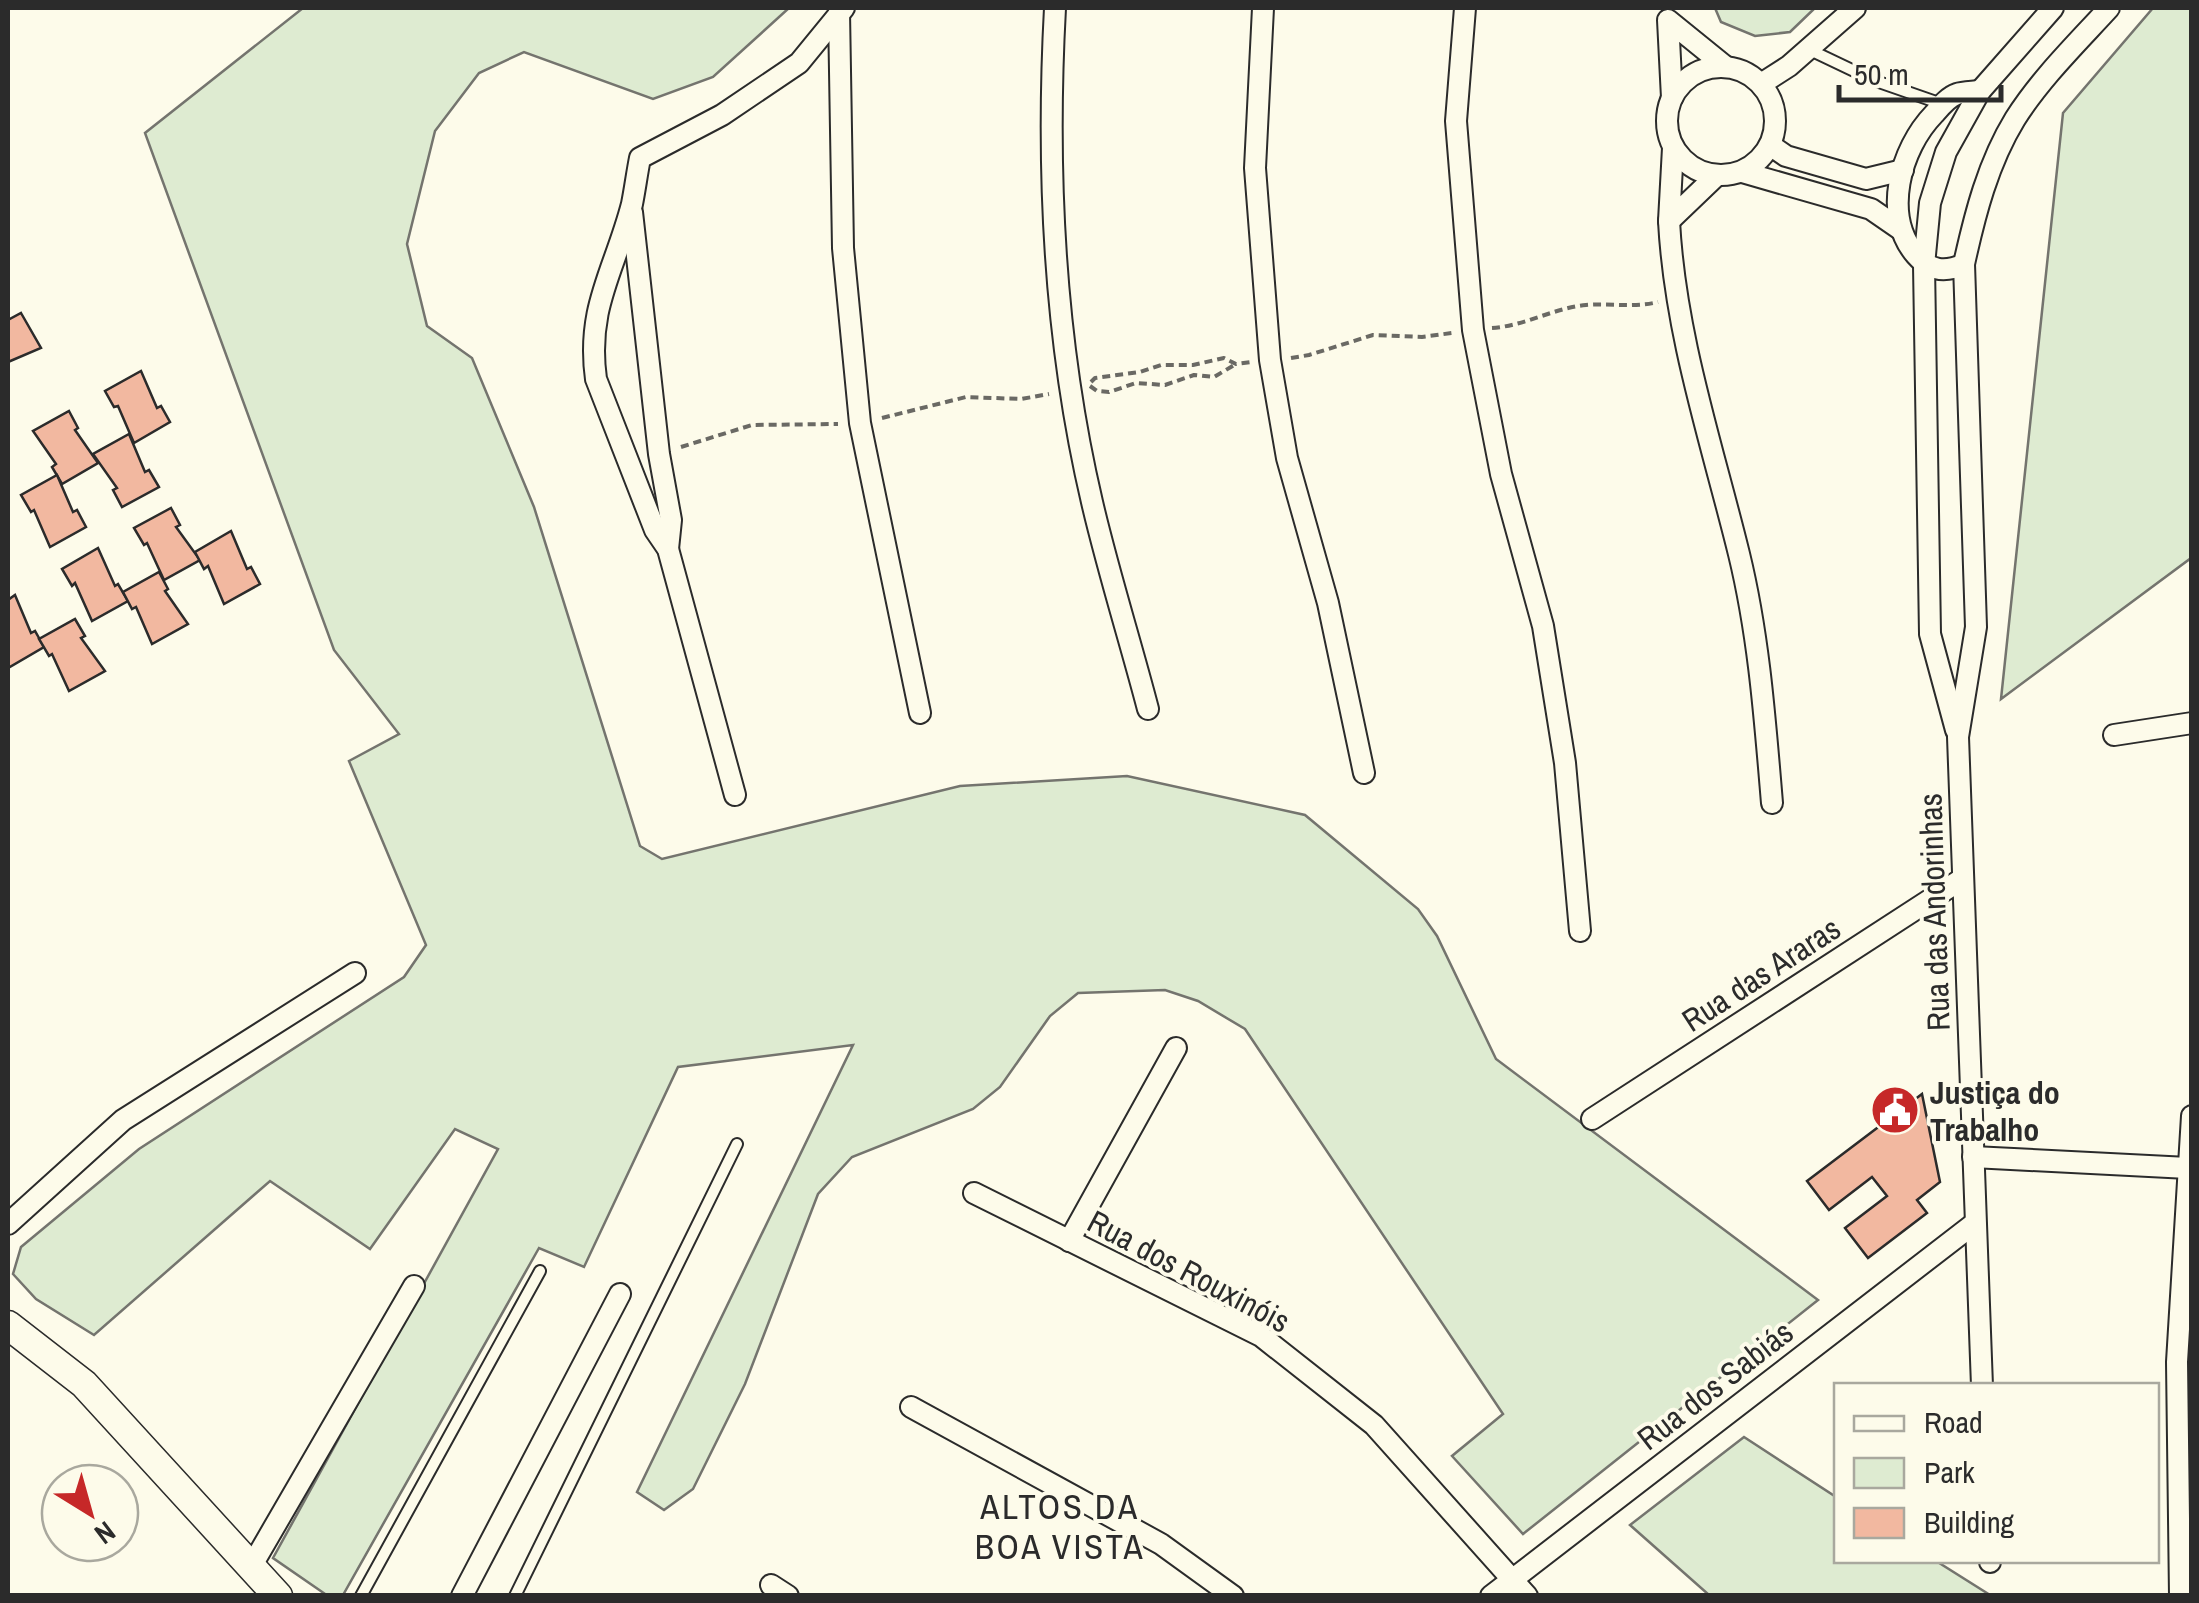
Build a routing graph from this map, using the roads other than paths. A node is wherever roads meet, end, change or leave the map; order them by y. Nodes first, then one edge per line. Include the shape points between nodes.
1 (1055, 8) edge
2 (1263, 8) edge
3 (1465, 8) edge
4 (1855, 8) edge
5 (2054, 8) edge
6 (2109, 8) edge
7 (841, 10) edge
8 (1667, 14) edge
9 (1808, 49) junction
10 (1726, 67) junction
11 (1761, 84) junction
12 (1980, 91) junction
13 (1672, 98) junction
14 (1943, 104) junction
15 (1770, 145) junction
16 (1674, 148) junction
17 (1903, 170) junction
18 (1742, 172) junction
19 (1716, 176) junction
20 (632, 205) junction
21 (1668, 221) junction
22 (1900, 229) junction
23 (1964, 264) junction
24 (1924, 265) junction
25 (668, 549) junction
26 (1148, 708) dead end
27 (920, 714) dead end
28 (2192, 723) edge
29 (2114, 735) dead end
30 (1958, 737) junction
31 (1364, 774) dead end
32 (735, 795) dead end
33 (1772, 803) dead end
34 (1962, 879) junction
35 (1580, 931) dead end
36 (355, 973) dead end
37 (1176, 1048) dead end
38 (2192, 1116) edge
39 (1592, 1119) dead end
40 (737, 1144) dead end
41 (1972, 1157) junction
42 (2188, 1168) junction
43 (974, 1193) dead end
44 (1975, 1223) junction
45 (8, 1224) edge
46 (1069, 1240) junction
47 (540, 1271) dead end
48 (414, 1286) dead end
49 (620, 1294) dead end
50 (8, 1325) edge
51 (8, 1352) edge
52 (47, 1355) junction
53 (1982, 1383) edge
54 (911, 1407) dead end
55 (250, 1567) junction
56 (1514, 1578) junction
57 (278, 1596) edge
58 (361, 1596) edge
59 (462, 1596) edge
60 (516, 1596) edge
61 (1233, 1596) edge
62 (1490, 1596) edge
63 (1526, 1596) edge
64 (2180, 1596) edge

1 - 26 street via 1053,234 1071,391 1092,501
2 - 31 street via 1254,168 1270,360 1287,458 1328,603
3 - 35 street via 1456,121 1473,330 1501,474 1543,626 1566,763
4 - 9 street
5 - 12 street
6 - 23 street via 2014,120 1976,207
7 - 20 street via 799,63 722,115 640,158
7 - 27 street via 842,248 860,423
8 - 10 street
8 - 13 street
9 - 11 street
9 - 14 lane
10 - 11 street
10 - 13 street via 1689,78
11 - 15 street via 1774,106
12 - 14 street via 1954,94
12 - 24 street via 1946,152 1930,203
13 - 16 street via 1667,123
14 - 17 street via 1917,136
15 - 17 street via 1786,156 1866,179
15 - 18 street
16 - 19 street via 1692,167
16 - 21 street
17 - 22 street
18 - 19 street
18 - 22 street via 1871,209
19 - 21 street
20 - 25 street via 670,520
20 - 25 street via 599,299 593,357 602,400 654,530
21 - 33 street via 1701,418 1740,557 1762,684
22 - 24 street
23 - 24 street via 1943,270
23 - 30 street via 1976,627
24 - 30 street via 1930,634
25 - 32 street
28 - 29 street
30 - 34 street, Rua das Andorinhas
34 - 39 street, Rua das Araras
34 - 41 street, Rua das Andorinhas
36 - 45 street via 122,1120
37 - 46 street
38 - 42 street
40 - 60 lane
41 - 42 street
41 - 44 street, Rua das Andorinhas
42 - 64 street via 2177,1362
43 - 46 street, Rua dos Rouxinóis
44 - 53 street, Rua das Andorinhas
44 - 56 street, Rua dos Sabiás
46 - 56 street, Rua dos Rouxinóis via 1261,1336 1374,1424
47 - 58 lane
48 - 55 street
49 - 59 street
50 - 52 main road
51 - 52 main road
52 - 55 main road via 84,1384
54 - 61 street via 1161,1544
55 - 57 main road
56 - 62 street, Rua dos Sabiás
56 - 63 street, Rua dos Rouxinóis

